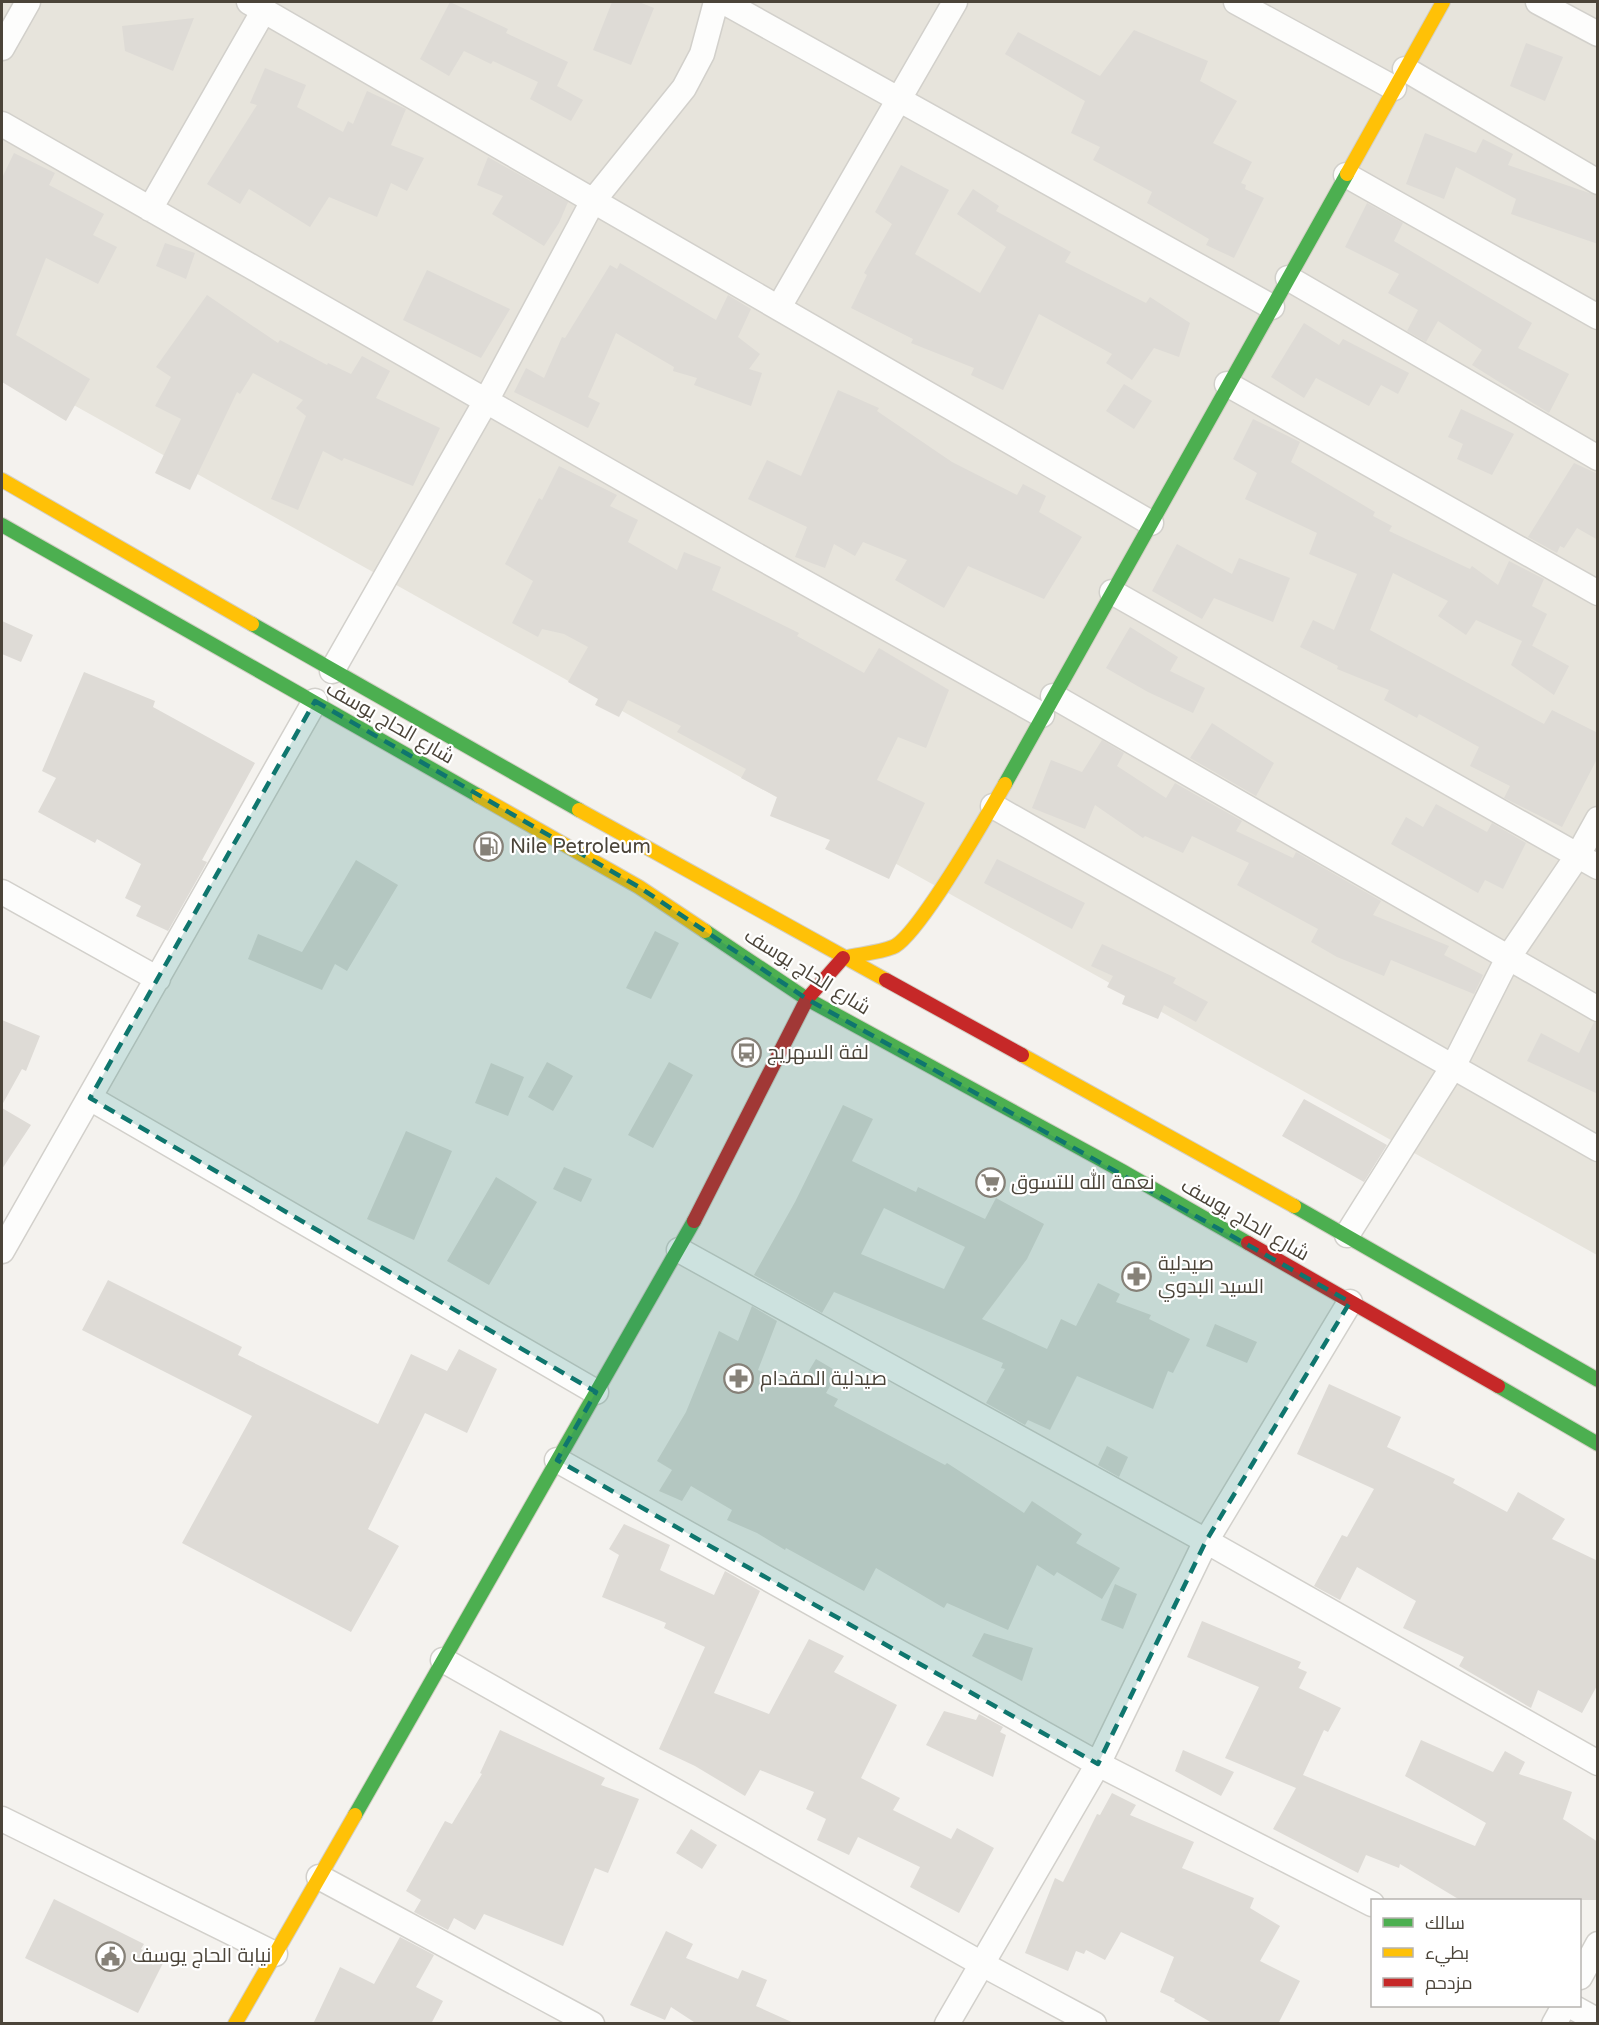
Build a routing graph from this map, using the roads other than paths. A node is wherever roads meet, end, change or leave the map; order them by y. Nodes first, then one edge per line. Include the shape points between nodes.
1 (28, 2) edge
2 (716, 2) edge
3 (724, 2) edge
4 (955, 2) edge
5 (1236, 2) edge
6 (1443, 2) edge
7 (1538, 2) edge
8 (256, 6) edge
9 (1598, 34) edge
10 (2, 48) edge
11 (1400, 78) junction
12 (899, 98) junction
13 (2, 124) edge
14 (1346, 175) junction
15 (1598, 182) edge
16 (593, 201) junction
17 (150, 209) junction
18 (1288, 278) junction
19 (779, 307) junction
20 (1272, 307) junction
21 (1598, 317) edge
22 (1227, 384) junction
23 (486, 402) junction
24 (1598, 458) edge
25 (2, 480) edge
26 (1151, 523) junction
27 (2, 525) edge
28 (1112, 592) junction
29 (1598, 593) edge
30 (332, 671) junction
31 (315, 701) junction
32 (1048, 706) junction
33 (993, 806) junction
34 (1598, 819) edge
35 (1588, 861) edge
36 (2, 892) edge
37 (842, 958) junction
38 (1508, 958) junction
39 (158, 979) junction
40 (807, 999) junction
41 (1598, 1009) edge
42 (1454, 1065) junction
43 (90, 1098) junction
44 (1598, 1149) edge
45 (10, 1215) edge
46 (1347, 1235) junction
47 (679, 1250) junction
48 (2, 1251) edge
49 (1350, 1302) junction
50 (1598, 1380) edge
51 (596, 1392) junction
52 (1598, 1444) edge
53 (557, 1460) junction
54 (1206, 1541) junction
55 (443, 1660) junction
56 (1598, 1763) edge
57 (1098, 1764) junction
58 (2, 1819) edge
59 (319, 1877) junction
60 (1371, 1903) edge
61 (1598, 1944) edge
62 (275, 1954) junction
63 (982, 1964) junction
64 (1581, 1975) edge
65 (1563, 2007) edge
66 (1573, 2007) edge
67 (1598, 2020) edge
68 (235, 2024) edge
69 (592, 2024) edge
70 (947, 2024) edge
71 (1094, 2024) edge
72 (1554, 2024) edge

1 - 10 street
2 - 16 street via 702,54 684,88
3 - 12 street
4 - 12 street
5 - 11 street
6 - 11 main road
7 - 9 street
8 - 16 street
8 - 17 street
11 - 14 main road
11 - 15 street
12 - 19 street
12 - 20 street
13 - 17 street
14 - 18 main road
14 - 21 street
16 - 19 street
16 - 23 street
17 - 23 street
18 - 20 main road
18 - 24 street
19 - 26 street
20 - 22 main road
22 - 26 main road
22 - 29 street
23 - 30 street
23 - 32 street
25 - 30 main road, شارع الحاج يوسف
26 - 28 main road
27 - 31 main road, شارع الحاج يوسف
28 - 32 main road
28 - 35 street
30 - 37 main road, شارع الحاج يوسف
31 - 39 street
31 - 40 main road, شارع الحاج يوسف via 639,887
32 - 33 main road
32 - 38 street
33 - 37 main road via 917,924 895,947
33 - 42 street
34 - 35 street
35 - 38 street
36 - 39 street
37 - 40 main road
37 - 46 main road, شارع الحاج يوسف
38 - 41 street
38 - 42 street
39 - 43 street
40 - 47 main road
40 - 49 main road, شارع الحاج يوسف via 1122,1171
42 - 44 street
42 - 46 street
43 - 45 street
43 - 51 street
45 - 48 street
46 - 50 main road, شارع الحاج يوسف
47 - 51 main road
47 - 54 street
49 - 52 main road, شارع الحاج يوسف
49 - 54 street
51 - 53 main road
53 - 55 main road
53 - 57 street
54 - 56 street
54 - 57 street
55 - 59 main road
55 - 63 street
57 - 60 street
57 - 63 street
58 - 62 street
59 - 62 main road
59 - 69 street
61 - 64 street
62 - 68 main road
63 - 70 street
63 - 71 street
65 - 72 street
66 - 67 street

